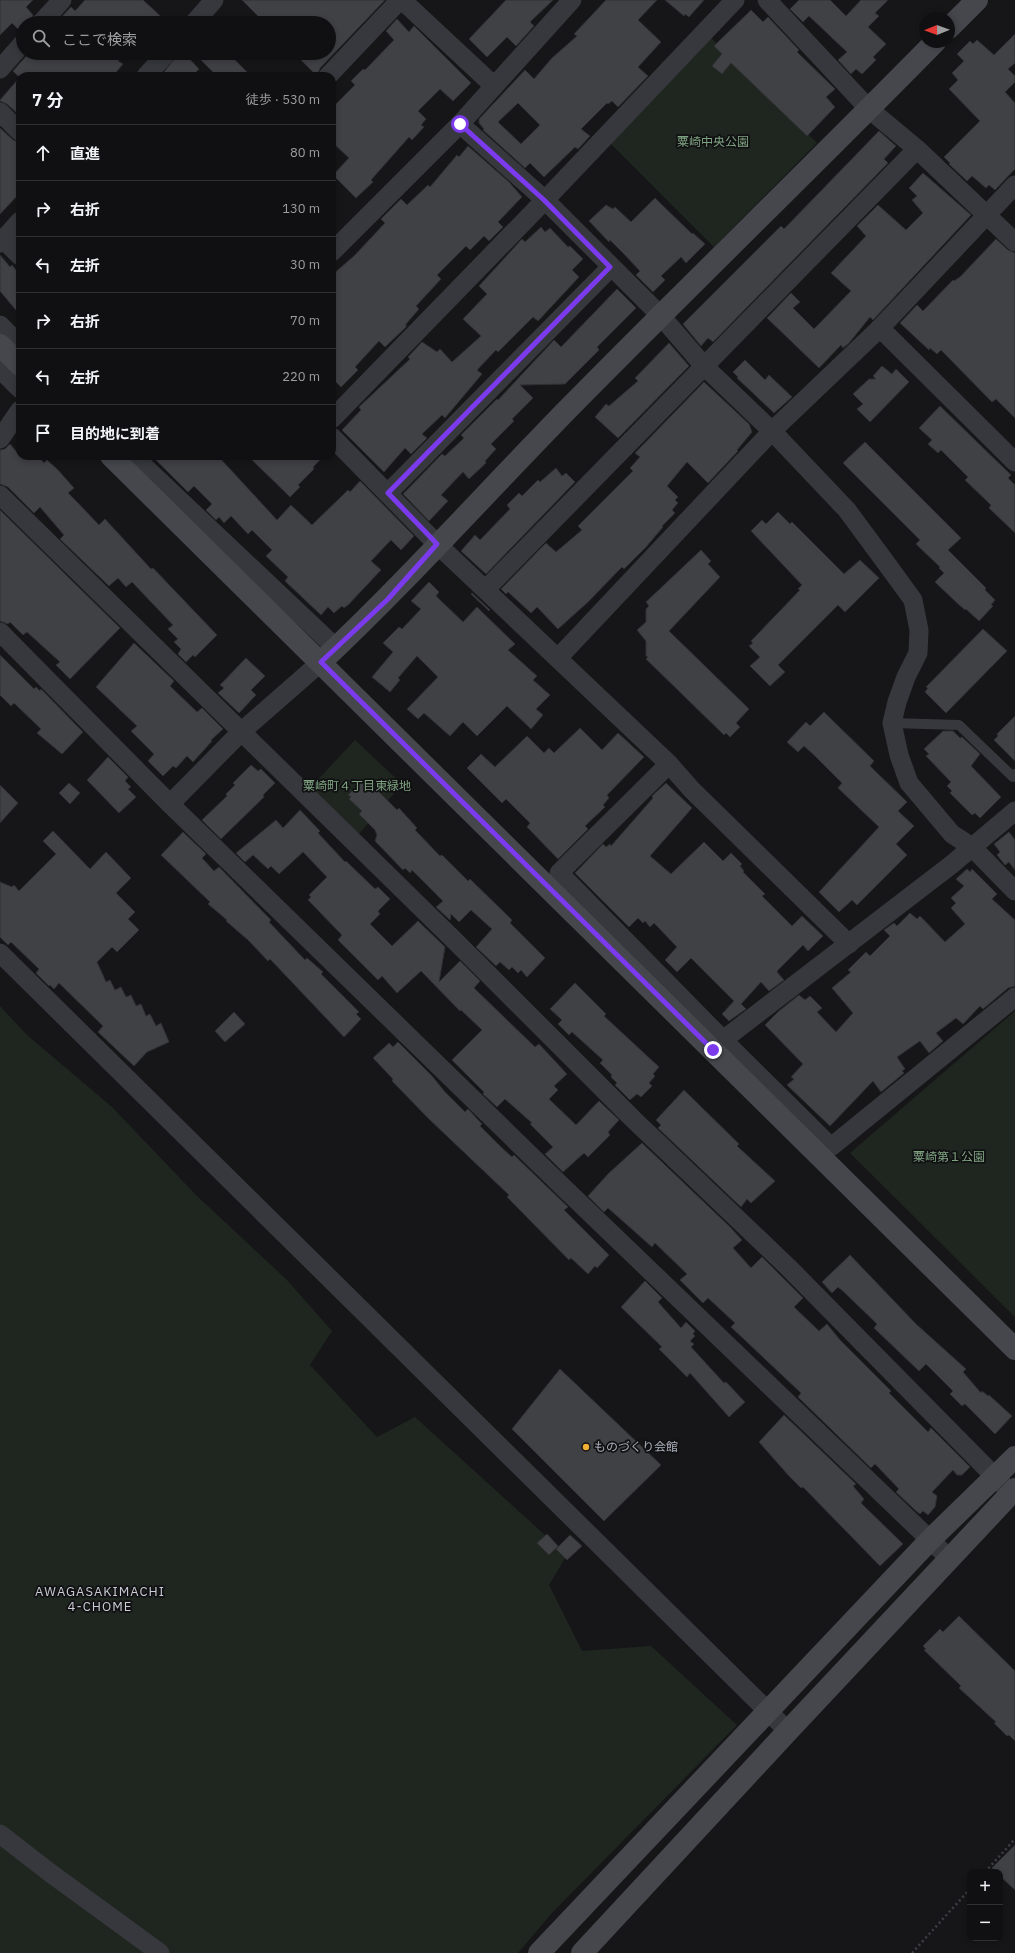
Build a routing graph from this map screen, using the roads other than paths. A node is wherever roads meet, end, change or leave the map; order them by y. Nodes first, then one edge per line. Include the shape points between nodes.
1 (62, 0) edge
2 (214, 0) edge
3 (401, 0) edge
4 (572, 0) edge
5 (735, 0) edge
6 (767, 0) edge
7 (977, 0) edge
8 (47, 16) edge
9 (200, 16) edge
10 (955, 22) edge
11 (929, 48) edge
12 (16, 51) edge
13 (161, 60) edge
14 (0, 69) edge
15 (150, 72) edge
16 (332, 72) edge
17 (493, 85) junction
18 (869, 109) junction
19 (0, 112) edge
20 (460, 124) junction
21 (16, 128) edge
22 (918, 149) junction
23 (1015, 185) edge
24 (544, 200) junction
25 (987, 213) junction
26 (16, 225) edge
27 (2, 241) edge
28 (1015, 242) edge
29 (336, 248) edge
30 (16, 253) edge
31 (610, 267) junction
32 (661, 316) junction
33 (0, 325) edge
34 (880, 328) junction
35 (16, 341) edge
36 (0, 345) edge
37 (16, 361) edge
38 (704, 366) junction
39 (0, 369) edge
40 (16, 385) edge
41 (336, 415) edge
42 (16, 416) edge
43 (772, 431) junction
44 (0, 439) edge
45 (336, 441) edge
46 (115, 460) edge
47 (137, 460) edge
48 (1015, 462) edge
49 (388, 493) junction
50 (0, 495) edge
51 (437, 544) junction
52 (486, 589) junction
53 (0, 632) edge
54 (329, 655) junction
55 (558, 658) junction
56 (892, 723) junction
57 (242, 731) junction
58 (669, 764) junction
59 (1015, 774) edge
60 (170, 804) junction
61 (1015, 811) edge
62 (972, 847) junction
63 (1015, 891) edge
64 (850, 944) junction
65 (0, 953) edge
66 (1015, 997) edge
67 (724, 1040) junction
68 (1015, 1349) edge
69 (1015, 1458) edge
70 (996, 1477) junction
71 (1013, 1491) edge
72 (930, 1541) junction
73 (950, 1559) junction
74 (768, 1713) junction
75 (788, 1731) junction
76 (0, 1834) edge
77 (160, 1953) edge
78 (539, 1953) edge
79 (582, 1953) edge

1 - 8 street
2 - 9 street
3 - 16 street
3 - 17 street
4 - 17 street
5 - 24 street
6 - 18 street
7 - 10 street
11 - 18 street
12 - 14 street
13 - 15 street
17 - 20 street
18 - 22 street
18 - 32 street
19 - 21 street
20 - 24 street
20 - 29 street
22 - 25 street
22 - 38 street
23 - 25 street
24 - 31 street
24 - 41 street
25 - 28 street
25 - 34 street
26 - 27 street
27 - 30 street
31 - 32 street
31 - 49 street
32 - 38 street
32 - 51 street
33 - 35 street
34 - 43 street
34 - 48 street
36 - 37 street
38 - 43 street
38 - 52 street
39 - 40 street
42 - 44 street
43 - 55 street
43 - 56 street via 847,510 913,600 919,630 918,653 906,677
45 - 49 street
46 - 54 street
47 - 54 street
49 - 51 street
50 - 57 street
51 - 52 street
51 - 54 street via 388,599
52 - 55 street
53 - 60 street
54 - 57 street
54 - 68 street
55 - 58 street
56 - 59 lane via 959,726 1012,776
56 - 62 street via 909,783 952,834
57 - 60 street
57 - 70 street via 634,1120 788,1267
58 - 64 street via 692,790
58 - 67 street via 559,873
60 - 72 street
61 - 62 street
62 - 63 street
62 - 64 street
64 - 67 street
65 - 74 street
66 - 67 street via 831,1147
69 - 70 street
70 - 71 street
70 - 72 street
71 - 73 street
72 - 73 street
72 - 74 street
73 - 75 street
74 - 75 street
74 - 78 street
75 - 79 street
76 - 77 street

